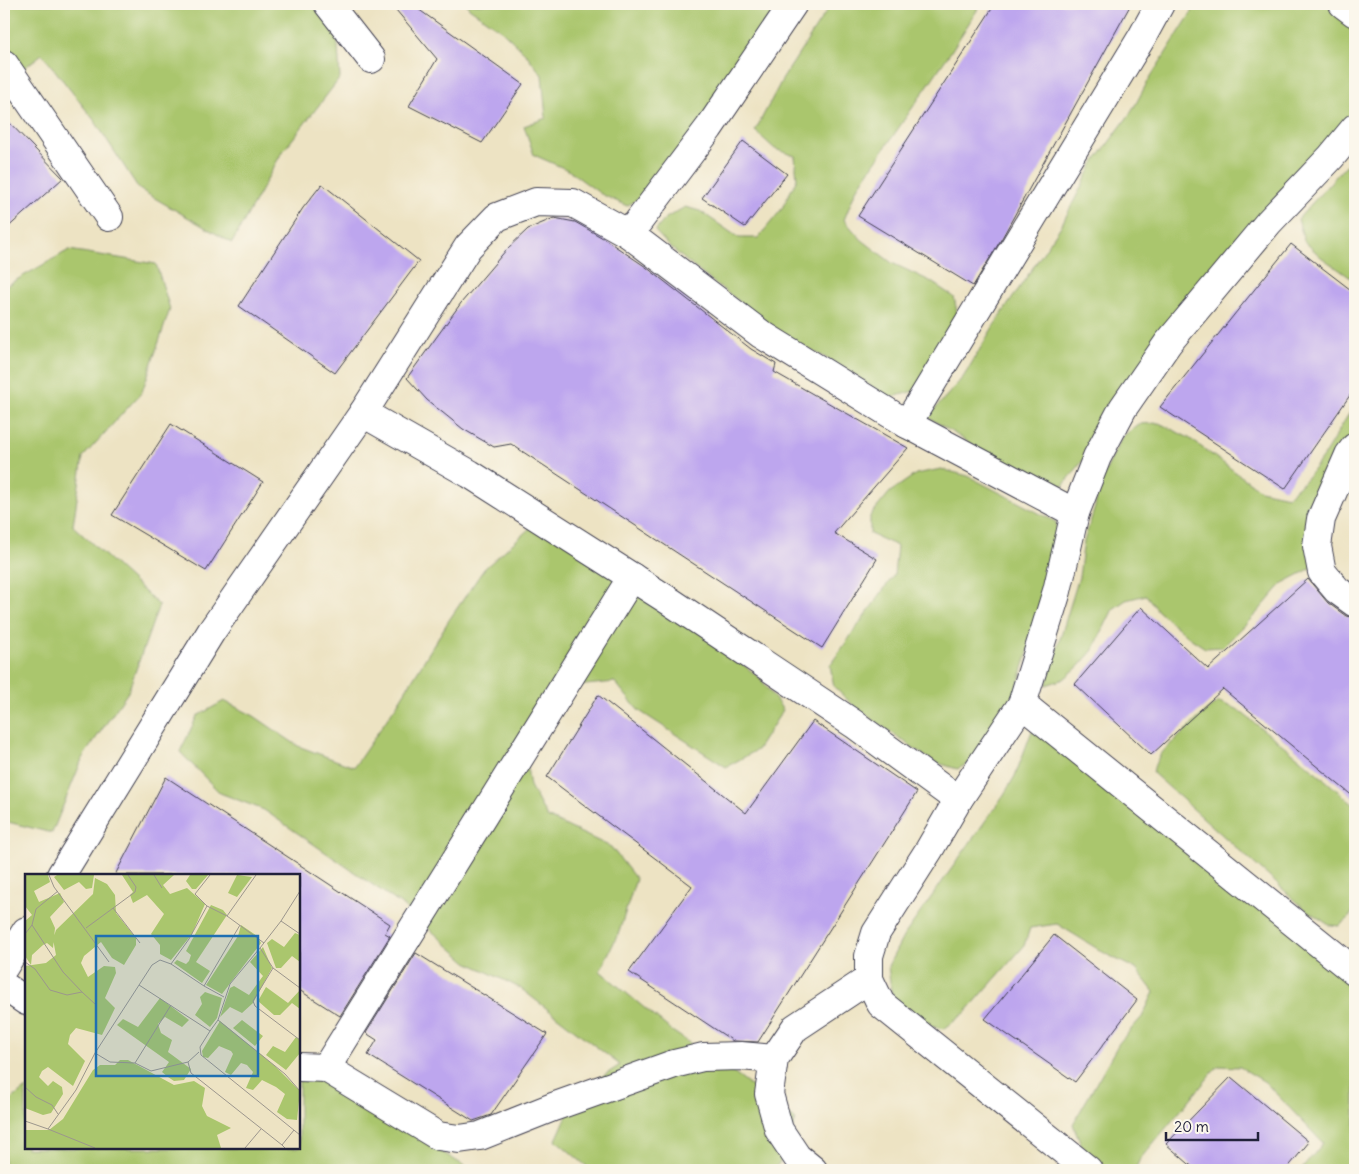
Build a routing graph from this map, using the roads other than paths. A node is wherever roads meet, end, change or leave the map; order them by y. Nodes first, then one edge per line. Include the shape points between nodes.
1 (328, 4) edge
2 (793, 4) edge
3 (1160, 4) edge
4 (1343, 4) edge
5 (1355, 13) edge
6 (371, 59) dead end
7 (4, 64) edge
8 (1355, 128) edge
9 (109, 217) dead end
10 (629, 234) junction
11 (362, 413) junction
12 (907, 424) junction
13 (1355, 447) edge
14 (1075, 513) junction
15 (632, 577) junction
16 (1355, 603) edge
17 (1022, 704) junction
18 (958, 800) junction
19 (62, 874) edge
20 (25, 933) edge
21 (4, 967) edge
22 (1355, 972) edge
23 (869, 979) junction
24 (4, 986) edge
25 (25, 1000) edge
26 (774, 1060) junction
27 (300, 1067) edge
28 (326, 1068) junction
29 (813, 1170) edge
30 (1088, 1170) edge

1 - 6 street
2 - 10 street via 709,128
3 - 12 street
4 - 5 street
7 - 9 street
8 - 14 street via 1269,222 1168,343 1123,408 1097,458
10 - 11 street via 573,204 536,202 497,217 468,247
10 - 12 street via 761,334
11 - 15 street via 470,474
11 - 19 street via 211,632
12 - 14 street
13 - 16 street via 1321,519 1317,546 1322,572 1337,590
14 - 17 street via 1057,591
15 - 18 street via 854,724
15 - 28 street
17 - 18 street
17 - 22 street
18 - 23 street via 876,933 869,956
20 - 21 street
23 - 26 street via 795,1028
23 - 30 street via 881,1004
24 - 25 street
26 - 28 street via 741,1056 703,1058 674,1064 553,1106 480,1136 459,1139 438,1136
26 - 29 street via 769,1094 779,1130 797,1157
27 - 28 street

